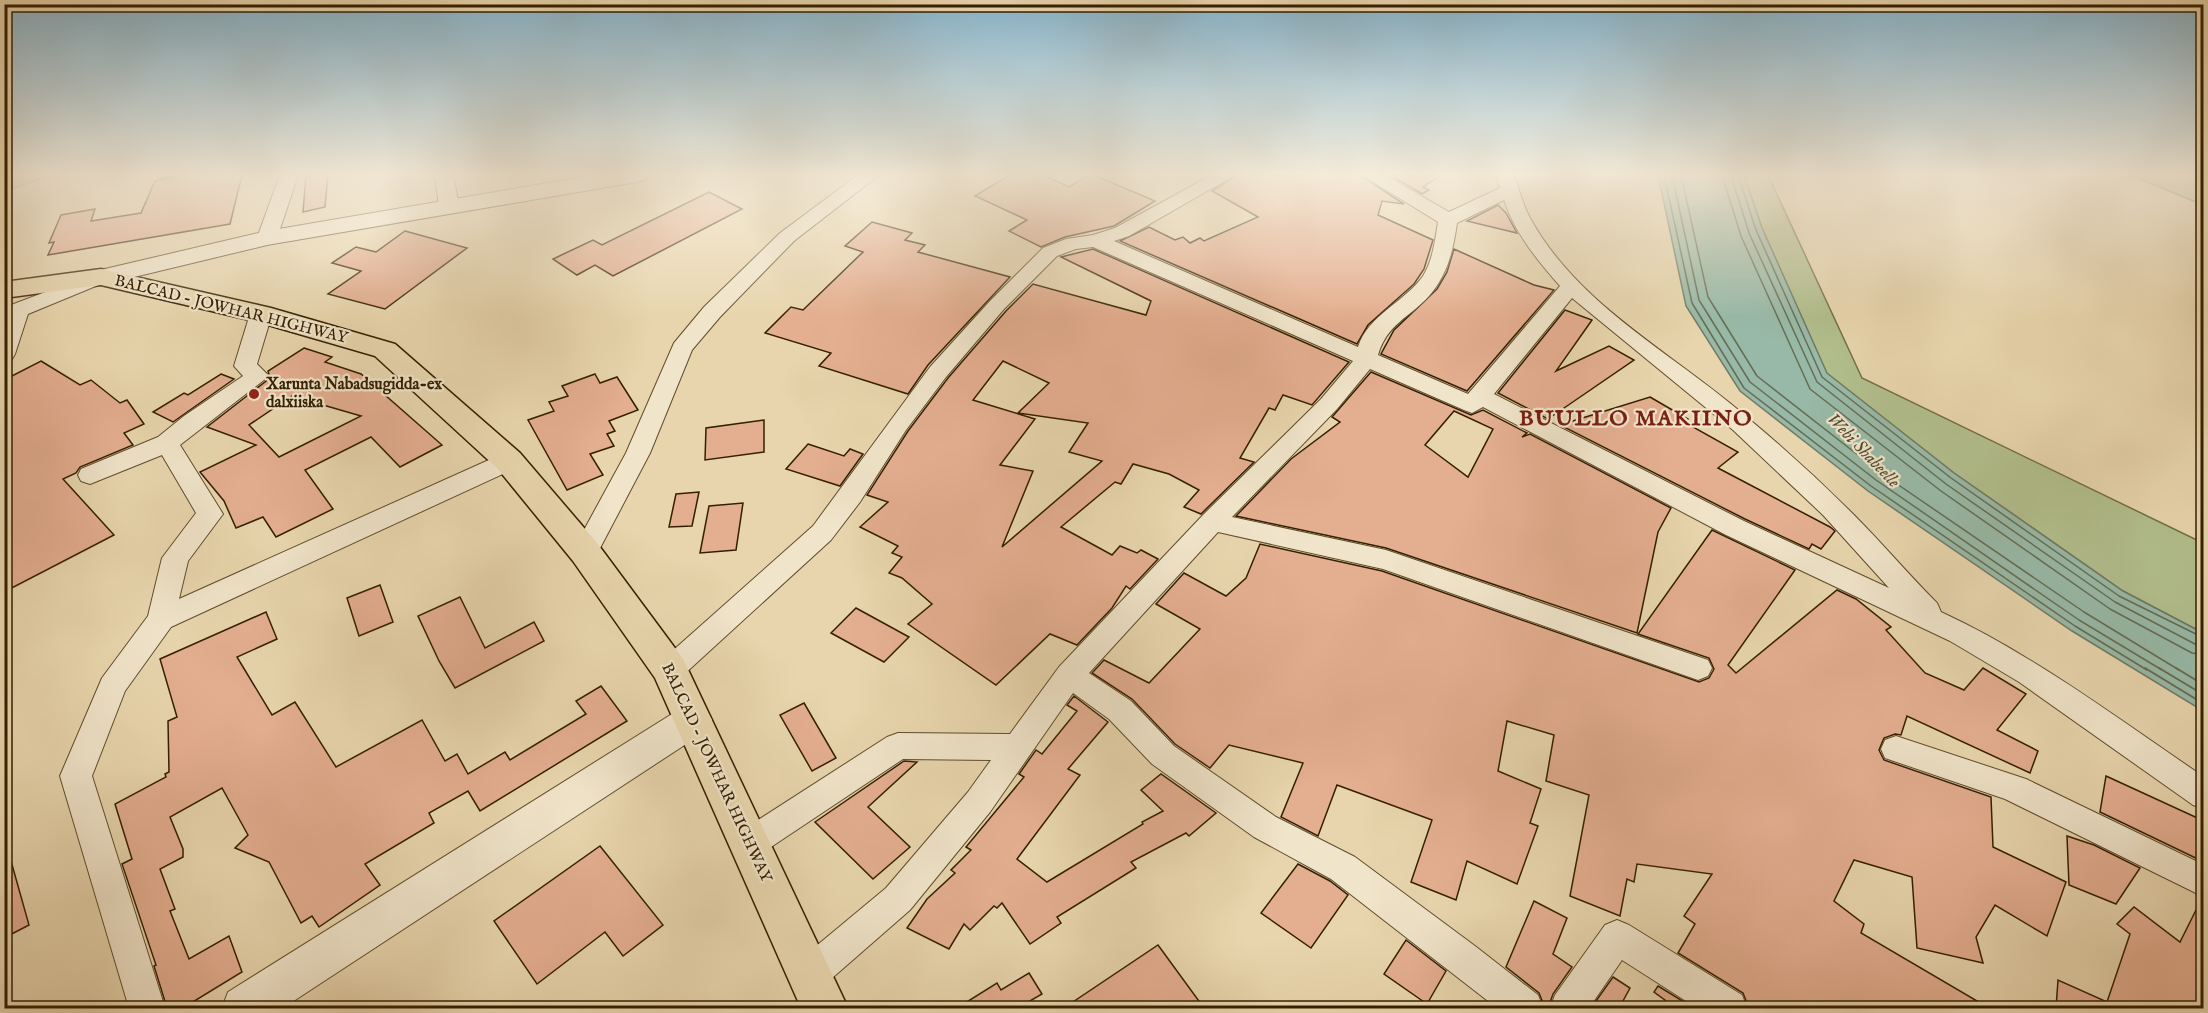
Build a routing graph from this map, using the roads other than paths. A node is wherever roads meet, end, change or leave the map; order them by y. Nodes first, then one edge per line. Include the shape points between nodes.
1 (273, 222) edge
2 (356, 222) edge
3 (807, 222) edge
4 (1140, 222) edge
5 (1448, 222) edge
6 (1525, 222) edge
7 (267, 238) junction
8 (1096, 241) junction
9 (101, 278) junction
10 (1570, 286) junction
11 (4, 290) edge
12 (261, 314) junction
13 (4, 354) edge
14 (1365, 361) junction
15 (1480, 396) junction
16 (167, 443) junction
17 (509, 461) junction
18 (90, 475) dead end
19 (1212, 522) junction
20 (585, 552) junction
21 (161, 619) junction
22 (1936, 620) junction
23 (1698, 668) dead end
24 (670, 670) junction
25 (1069, 675) junction
26 (693, 720) junction
27 (1019, 747) junction
28 (1896, 749) dead end
29 (2204, 795) edge
30 (750, 843) junction
31 (2204, 882) edge
32 (810, 974) junction
33 (147, 1008) edge
34 (243, 1008) edge
35 (825, 1008) edge
36 (1525, 1008) edge
37 (1568, 1008) edge
38 (1729, 1008) edge

1 - 7 street
2 - 7 street
3 - 20 street via 712,312 682,348 638,453
4 - 8 street
5 - 14 street via 1434,275 1371,341
6 - 10 street via 1533,240
7 - 9 street
8 - 14 street via 1228,296
8 - 24 street via 1073,243 1050,252 997,305 911,407 822,532
9 - 11 main road, BALCAD - JOWHAR HIGHWAY
9 - 12 main road, BALCAD - JOWHAR HIGHWAY
9 - 13 street via 19,310
10 - 15 street
10 - 22 street via 1742,425 1843,520
12 - 16 street via 253,331 254,350 245,366 258,376
12 - 17 main road, BALCAD - JOWHAR HIGHWAY via 385,350
14 - 15 street via 1472,405
14 - 19 street via 1313,422
15 - 22 street via 1735,528
16 - 18 street
16 - 21 street via 210,514 175,558
17 - 20 main road, BALCAD - JOWHAR HIGHWAY
17 - 21 street
19 - 23 street via 1386,560
19 - 25 street
20 - 24 main road, BALCAD - JOWHAR HIGHWAY
21 - 33 street via 112,686 75,776
22 - 29 street via 2029,674
24 - 26 main road, BALCAD - JOWHAR HIGHWAY
25 - 27 street
25 - 36 street via 1119,710 1163,755 1265,827 1342,868
26 - 30 main road, BALCAD - JOWHAR HIGHWAY
26 - 34 street
27 - 30 street via 898,746
27 - 32 street via 946,844 898,899
28 - 31 street via 2015,789
30 - 32 main road, BALCAD - JOWHAR HIGHWAY
32 - 35 main road, BALCAD - JOWHAR HIGHWAY
37 - 38 street via 1617,937

